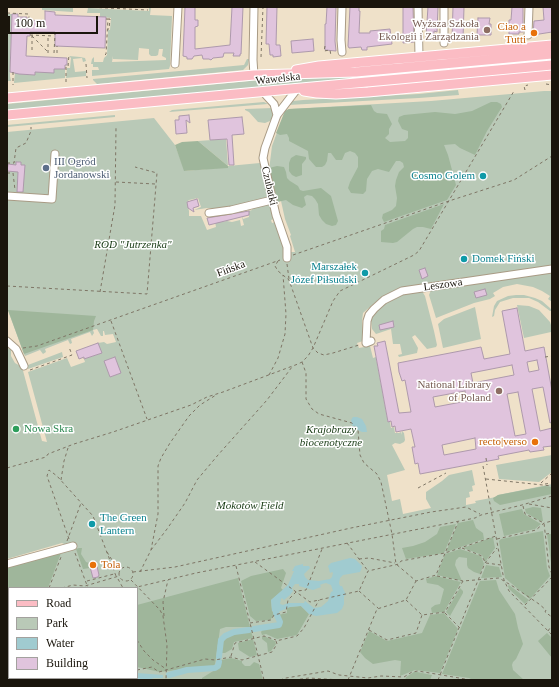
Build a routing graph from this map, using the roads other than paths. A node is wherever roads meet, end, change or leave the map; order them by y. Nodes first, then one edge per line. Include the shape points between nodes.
1 (178, 7) edge
2 (254, 7) edge
3 (342, 7) edge
4 (418, 7) edge
5 (444, 7) edge
6 (529, 7) edge
7 (528, 35) dead end
8 (444, 43) dead end
9 (552, 45) edge
10 (342, 52) dead end
11 (552, 54) edge
12 (419, 57) junction
13 (175, 64) dead end
14 (552, 65) edge
15 (286, 74) junction
16 (254, 75) junction
17 (552, 75) edge
18 (297, 89) junction
19 (263, 92) junction
20 (7, 98) edge
21 (278, 115) junction
22 (7, 116) edge
23 (55, 154) dead end
24 (11, 197) edge
25 (272, 200) junction
26 (209, 213) dead end
27 (287, 258) road end
28 (552, 269) edge
29 (7, 340) edge
30 (368, 342) dead end
31 (26, 368) road end
32 (73, 546) road end
33 (7, 564) edge

1 - 13 street
2 - 16 street
3 - 10 street
4 - 12 street
5 - 8 street
6 - 7 street
9 - 12 main road
11 - 15 main road, Wawelska via 356,72
12 - 15 main road via 308,67
14 - 18 main road, Wawelska
15 - 16 main road, Wawelska
16 - 20 main road, Wawelska
17 - 18 main road via 354,93 317,93
18 - 19 main road, Wawelska
18 - 21 street, Czubatki
19 - 21 street via 275,106
19 - 22 main road, Wawelska
21 - 25 street, Czubatki via 263,158
23 - 24 street via 52,199
25 - 26 street
25 - 27 street, Czubatki via 287,247
28 - 30 street, Leszowa via 402,291 384,300 374,309 367,321
29 - 31 street via 14,346
32 - 33 street

